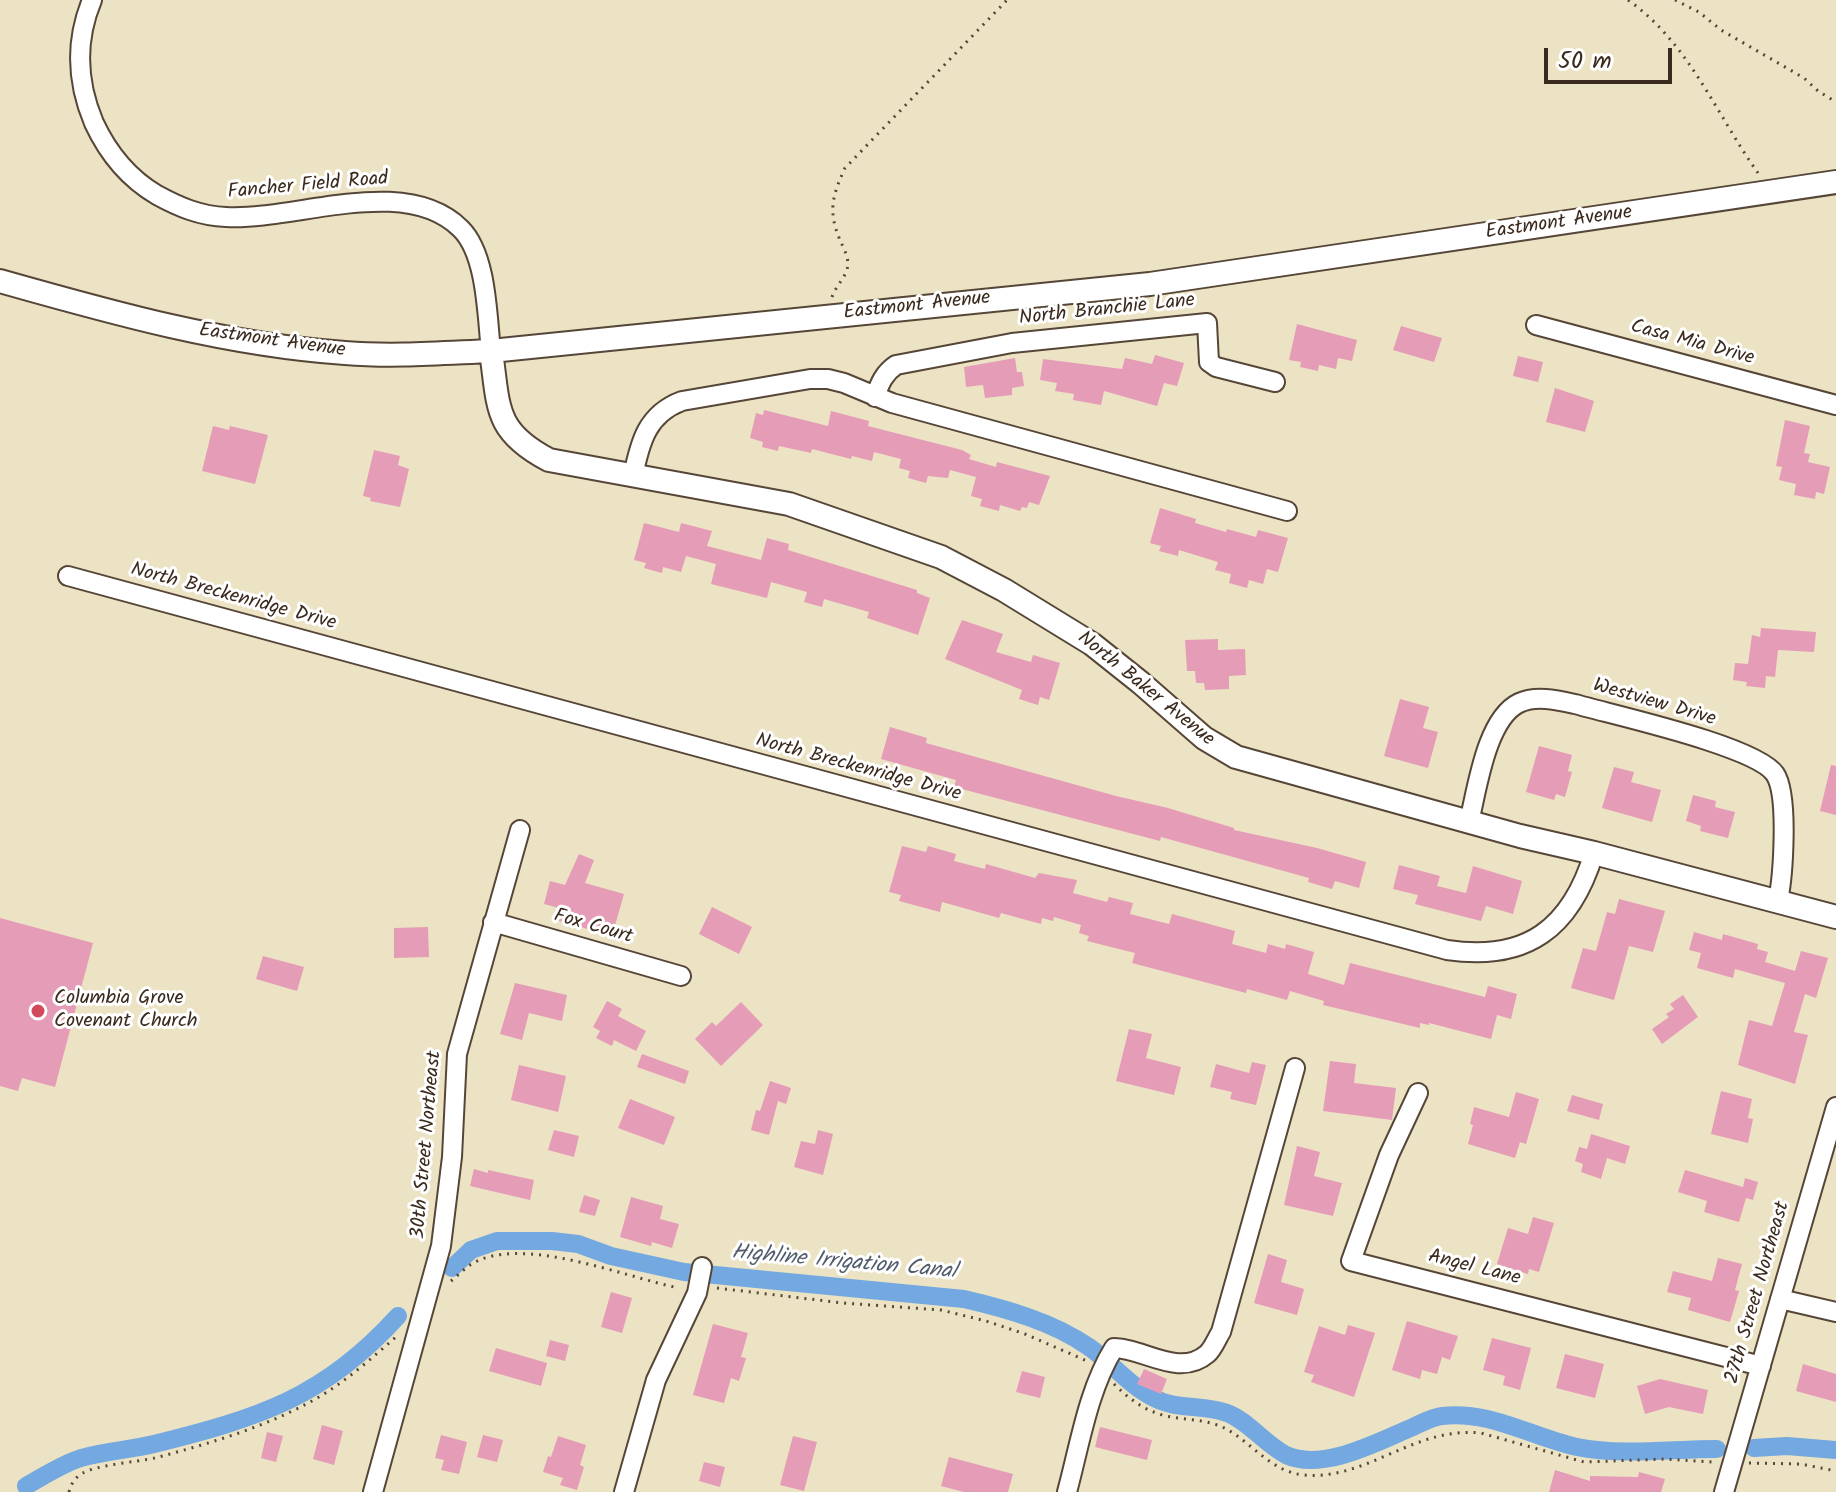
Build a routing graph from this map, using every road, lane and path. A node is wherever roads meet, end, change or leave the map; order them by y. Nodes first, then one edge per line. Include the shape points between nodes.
1 (92, 0) edge
2 (1007, 0) edge
3 (1628, 0) edge
4 (1675, 0) edge
5 (1836, 102) edge
6 (1836, 182) edge
7 (1772, 192) junction
8 (4, 282) edge
9 (831, 316) junction
10 (1536, 325) dead end
11 (491, 351) junction
12 (1275, 382) dead end
13 (875, 397) junction
14 (1836, 405) edge
15 (633, 476) junction
16 (1287, 511) dead end
17 (68, 576) dead end
18 (1469, 822) junction
19 (520, 830) dead end
20 (1594, 853) junction
21 (1778, 901) junction
22 (1836, 917) edge
23 (493, 922) junction
24 (681, 976) dead end
25 (1295, 1068) dead end
26 (1418, 1093) dead end
27 (1836, 1107) edge
28 (702, 1267) dead end
29 (697, 1293) junction
30 (1780, 1299) junction
31 (425, 1312) junction
32 (1836, 1312) edge
33 (1761, 1366) junction
34 (1102, 1372) junction
35 (1732, 1463) junction
36 (1836, 1471) edge
37 (69, 1492) edge
38 (373, 1492) edge
39 (624, 1492) edge
40 (1067, 1492) edge
41 (1724, 1492) edge

1 - 11 street, Fancher Field Road via 80,40 80,73 86,104 117,163 147,189 202,214 252,216 381,202 402,202 436,213 461,229 477,255
2 - 9 path via 845,168 832,210 848,267 832,294
3 - 7 path via 1684,56
4 - 5 path
6 - 7 main road, Eastmont Avenue
7 - 9 main road, Eastmont Avenue via 1150,284
8 - 11 main road, Eastmont Avenue via 167,327 306,350 383,355
9 - 11 main road, Eastmont Avenue
10 - 14 street, Casa Mia Drive
11 - 15 main road, North Baker Avenue via 499,405 507,428 523,447 549,460
12 - 13 street, North Branchie Lane via 1209,362 1207,323 1024,341 896,365 881,380
13 - 15 street via 844,383 810,379 682,401 669,406 646,429
13 - 16 street
15 - 18 main road, North Baker Avenue via 789,504 941,557 1092,644 1221,751
17 - 20 street, North Breckenridge Drive via 1447,950 1474,954 1532,942 1577,896
18 - 20 main road, North Baker Avenue
18 - 21 street, Westview Drive via 1492,733 1505,713 1534,700 1575,704 1733,749 1764,764 1781,789
19 - 23 street, 30th Street Northeast
20 - 21 main road, North Baker Avenue
21 - 22 main road, North Baker Avenue
23 - 24 street, Fox Court
23 - 31 street, 30th Street Northeast via 457,1054 448,1200
25 - 34 street via 1221,1332 1207,1354 1186,1363 1114,1348
26 - 33 street, Angel Lane via 1351,1261
27 - 30 street, 27th Street Northeast
28 - 29 street
29 - 31 path via 554,1257 511,1253 472,1264
29 - 34 path via 712,1287 941,1310 1025,1334 1085,1359
29 - 39 street via 656,1380
30 - 32 street
30 - 33 street, 27th Street Northeast
31 - 37 path via 312,1401 194,1447 82,1473
31 - 38 street, 30th Street Northeast
33 - 35 street, 27th Street Northeast
34 - 35 path via 1142,1407 1223,1427 1267,1460 1302,1475 1341,1471 1429,1437 1464,1431 1584,1462
34 - 40 street
35 - 36 path via 1801,1464
35 - 41 street, 27th Street Northeast

